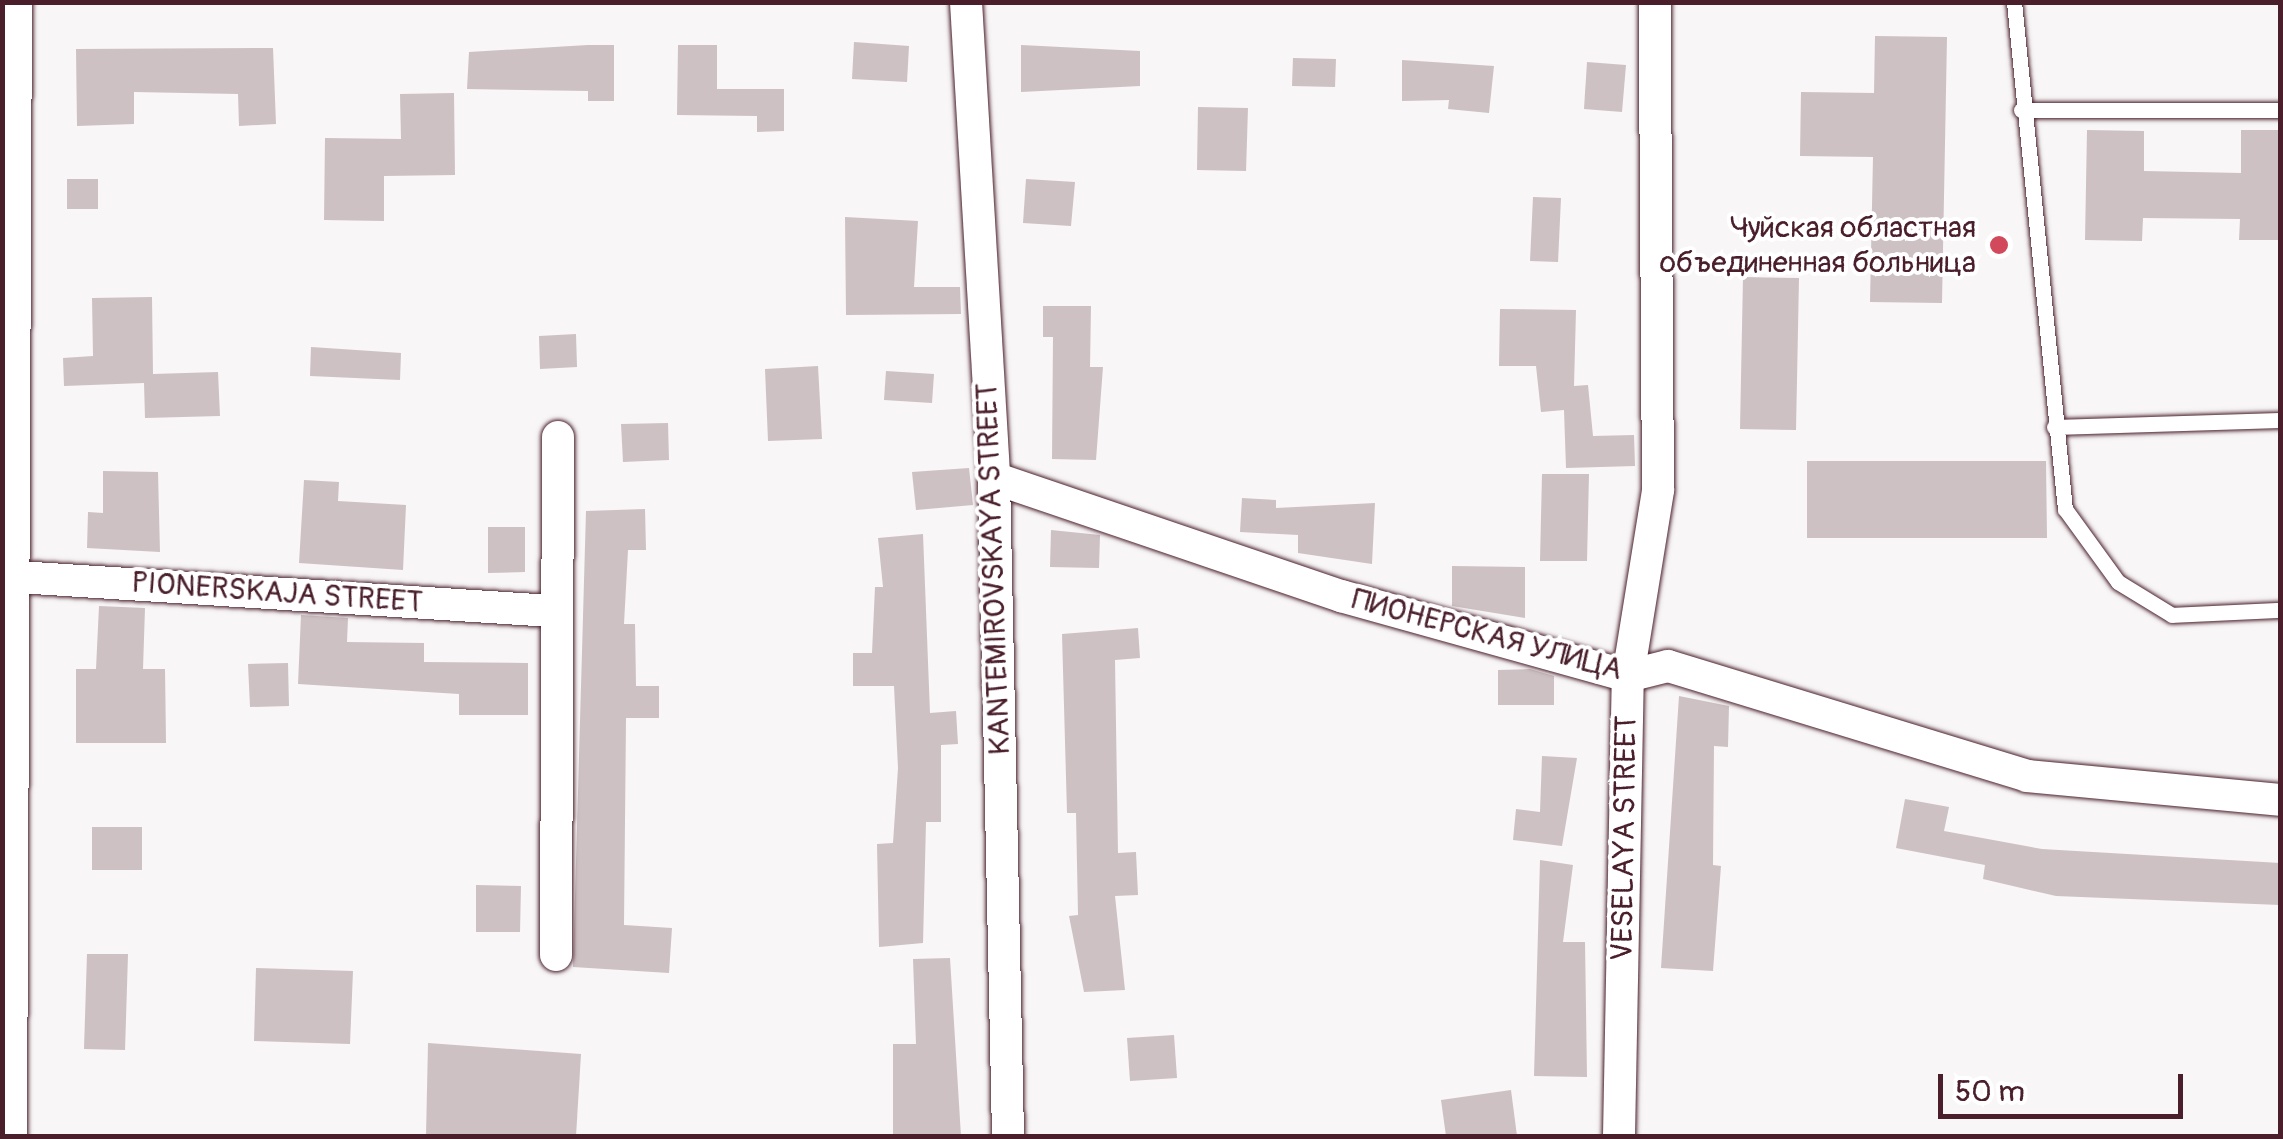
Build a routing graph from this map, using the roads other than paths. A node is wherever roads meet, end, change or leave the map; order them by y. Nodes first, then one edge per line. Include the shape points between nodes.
1 (16, 2) edge
2 (966, 2) edge
3 (1655, 2) edge
4 (2014, 2) edge
5 (2020, 110) junction
6 (2280, 110) edge
7 (2280, 420) edge
8 (2054, 427) junction
9 (558, 437) dead end
10 (994, 478) junction
11 (10, 576) edge
12 (2280, 610) edge
13 (552, 612) junction
14 (1628, 676) junction
15 (2280, 800) edge
16 (556, 955) dead end
17 (12, 1136) edge
18 (1008, 1136) edge
19 (1620, 1136) edge

1 - 11 street
2 - 10 street, KANTEMIROVSKAYA STREET
3 - 14 street, VESELAYA STREET via 1658,490
4 - 5 lane
5 - 6 lane
5 - 8 lane
7 - 8 lane
8 - 12 lane via 2065,510 2118,582 2172,615
9 - 13 street
10 - 14 street, ПИОНЕРСКАЯ УЛИЦА via 1340,596
10 - 18 street, KANTEMIROVSKAYA STREET
11 - 13 street, PIONERSKAJA STREET
11 - 17 street
13 - 16 street
14 - 15 street, ПИОНЕРСКАЯ УЛИЦА via 1668,666 2027,776
14 - 19 street, VESELAYA STREET

